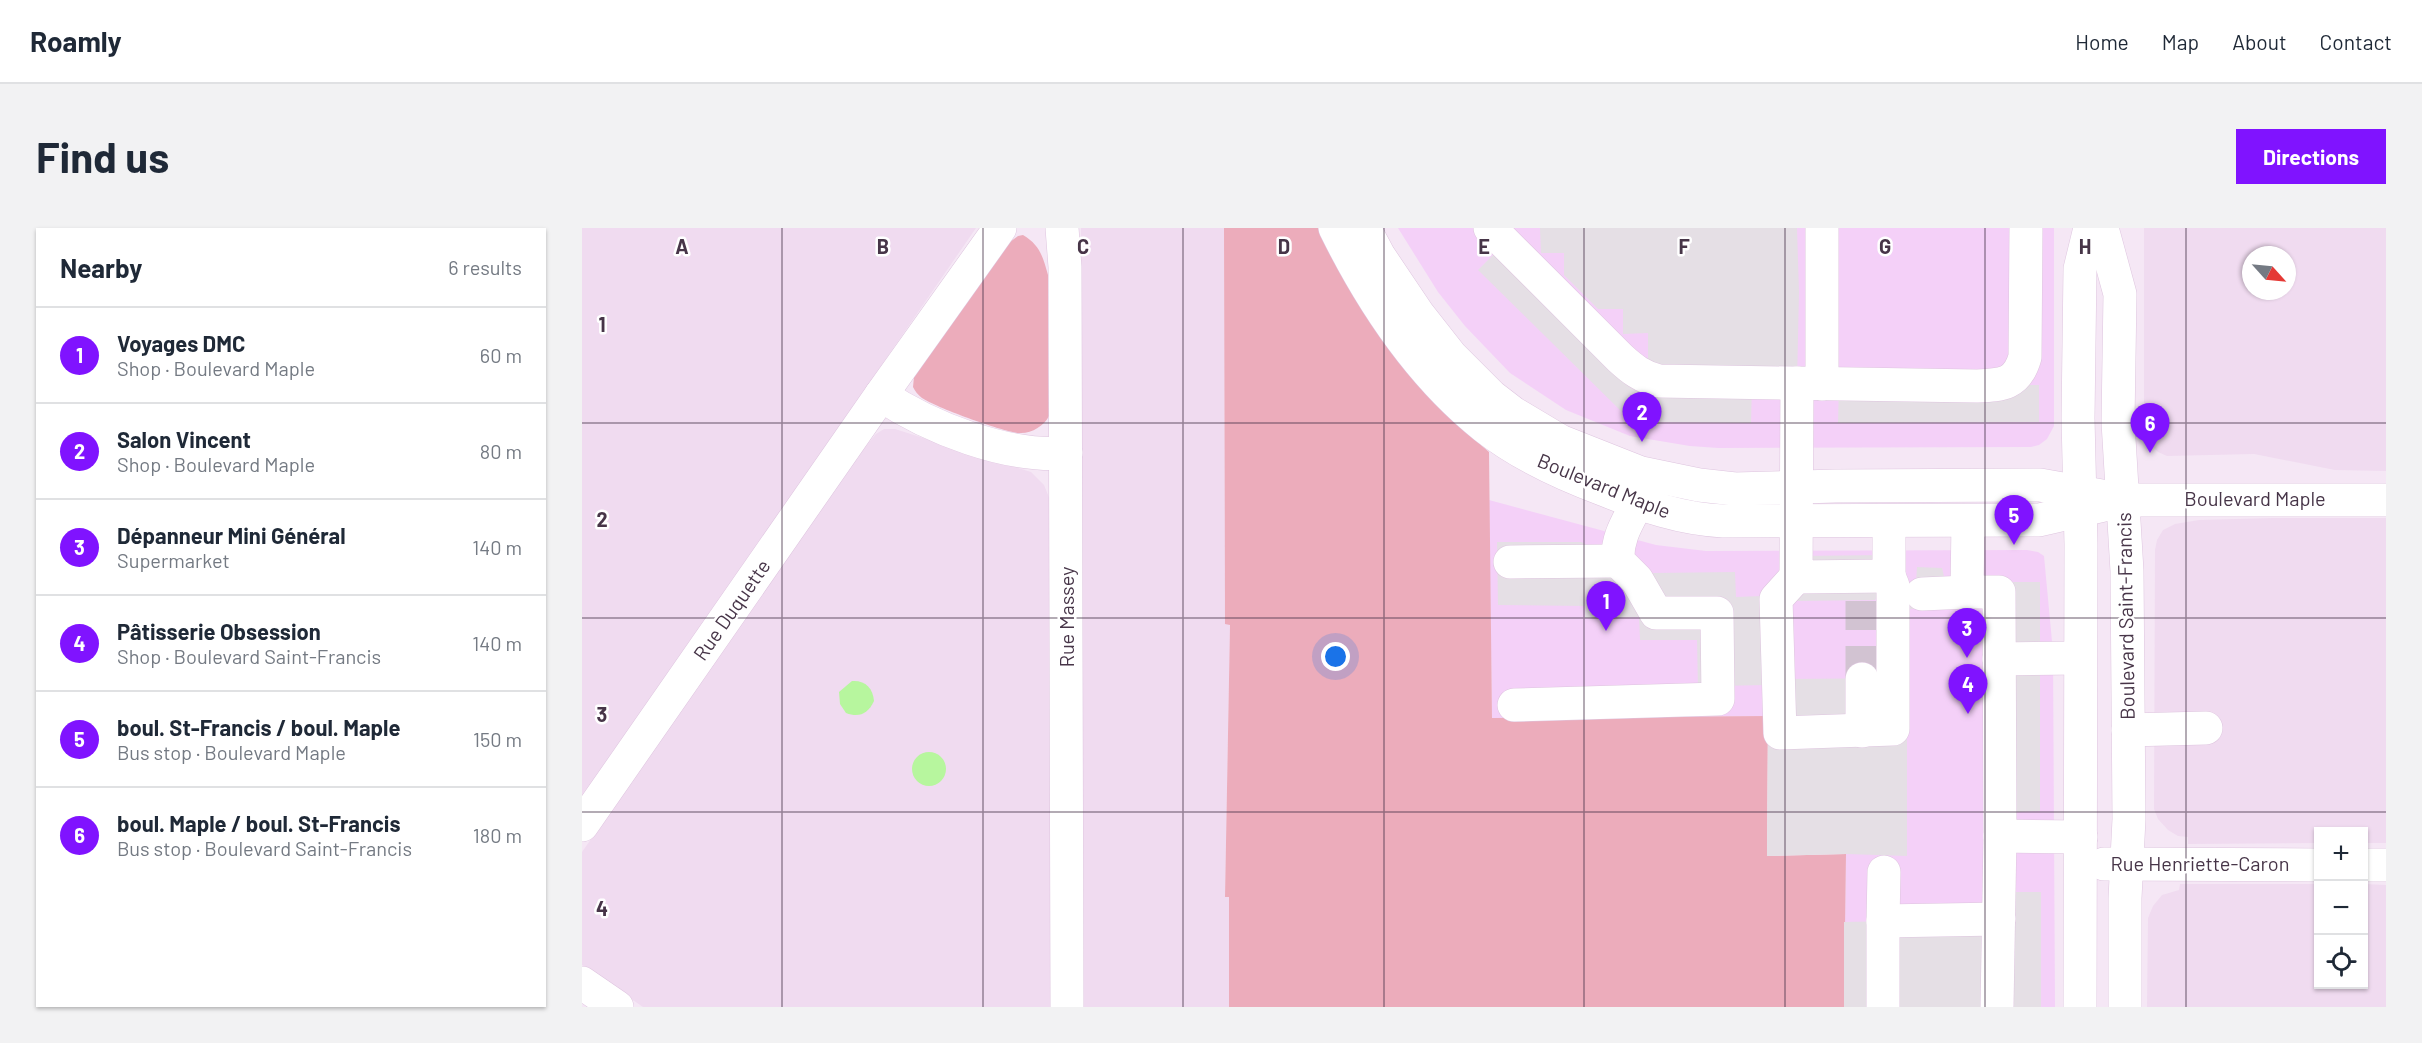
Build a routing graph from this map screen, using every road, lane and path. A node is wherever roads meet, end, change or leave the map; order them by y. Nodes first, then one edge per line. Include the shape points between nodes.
1 (1000, 228) edge
2 (1062, 228) edge
3 (1335, 228) edge
4 (1364, 228) edge
5 (1490, 228) edge
6 (1822, 228) edge
7 (2026, 228) edge
8 (2090, 228) edge
9 (2102, 228) edge
10 (1810, 384) junction
11 (881, 395) junction
12 (1066, 453) junction
13 (1796, 487) junction
14 (1644, 489) junction
15 (2124, 500) junction
16 (2386, 500) edge
17 (2079, 502) junction
18 (1796, 521) junction
19 (1889, 521) junction
20 (1968, 521) junction
21 (1618, 561) junction
22 (1510, 562) dead end
23 (1806, 584) junction
24 (1871, 584) junction
25 (1967, 592) junction
26 (1922, 594) dead end
27 (2080, 658) junction
28 (1999, 659) junction
29 (1862, 679) tunnel mouth
30 (1514, 705) dead end
31 (2206, 728) dead end
32 (2128, 730) junction
33 (1862, 731) junction
34 (582, 825) edge
35 (2000, 836) junction
36 (2081, 850) junction
37 (2127, 864) junction
38 (2314, 865) edge
39 (2368, 865) edge
40 (2386, 865) edge
41 (1884, 872) dead end
42 (1999, 919) junction
43 (1882, 921) junction
44 (582, 983) edge
45 (617, 1007) edge
46 (1067, 1007) edge
47 (1883, 1007) edge
48 (1997, 1007) edge
49 (2080, 1007) edge
50 (2125, 1007) edge

1 - 11 street, Rue Duquette
2 - 12 street, Rue Massey
3 - 14 street, Boulevard Maple via 1356,269 1405,340 1447,393 1485,427 1529,457 1565,474
4 - 14 street, Boulevard Maple via 1418,314 1451,356 1491,396 1560,441 1611,462
5 - 10 street via 1620,358 1647,378
6 - 10 street
7 - 10 street via 2025,357 2017,377 1993,386
8 - 17 street via 2080,269
9 - 15 street, Boulevard Saint-Francis via 2120,294 2118,422
10 - 13 street
11 - 12 street via 905,411 966,436 1020,451
11 - 34 street, Rue Duquette
12 - 46 street, Rue Massey
13 - 14 street, Boulevard Maple via 1735,489 1699,485
13 - 17 street, Boulevard Maple via 2040,485
13 - 18 street
14 - 18 street, Boulevard Maple via 1667,513 1704,520
14 - 21 street via 1623,529 1617,547
15 - 16 street, Boulevard Maple
15 - 17 street, Boulevard Maple
15 - 32 street, Boulevard Saint-Francis
17 - 20 street, Boulevard Maple via 2039,520
17 - 27 street
18 - 19 street, Boulevard Maple
18 - 23 street
19 - 20 street, Boulevard Maple
19 - 24 street
20 - 25 street
21 - 22 street
21 - 30 street via 1637,580 1656,613 1717,614 1707,655 1718,699
23 - 24 street
23 - 33 street via 1776,599 1780,734
24 - 33 street via 1893,586 1893,729
25 - 26 street
25 - 28 street via 1999,592
27 - 28 street
27 - 36 street
28 - 35 street
29 - 33 street
31 - 32 street
32 - 37 street, Boulevard Saint-Francis
35 - 36 street, Rue Henriette-Caron
35 - 42 street
36 - 37 street, Rue Henriette-Caron
36 - 49 street
37 - 38 street, Rue Henriette-Caron
37 - 50 street, Boulevard Saint-Francis
39 - 40 street
41 - 43 street
42 - 43 street
42 - 48 street
43 - 47 street
44 - 45 street

